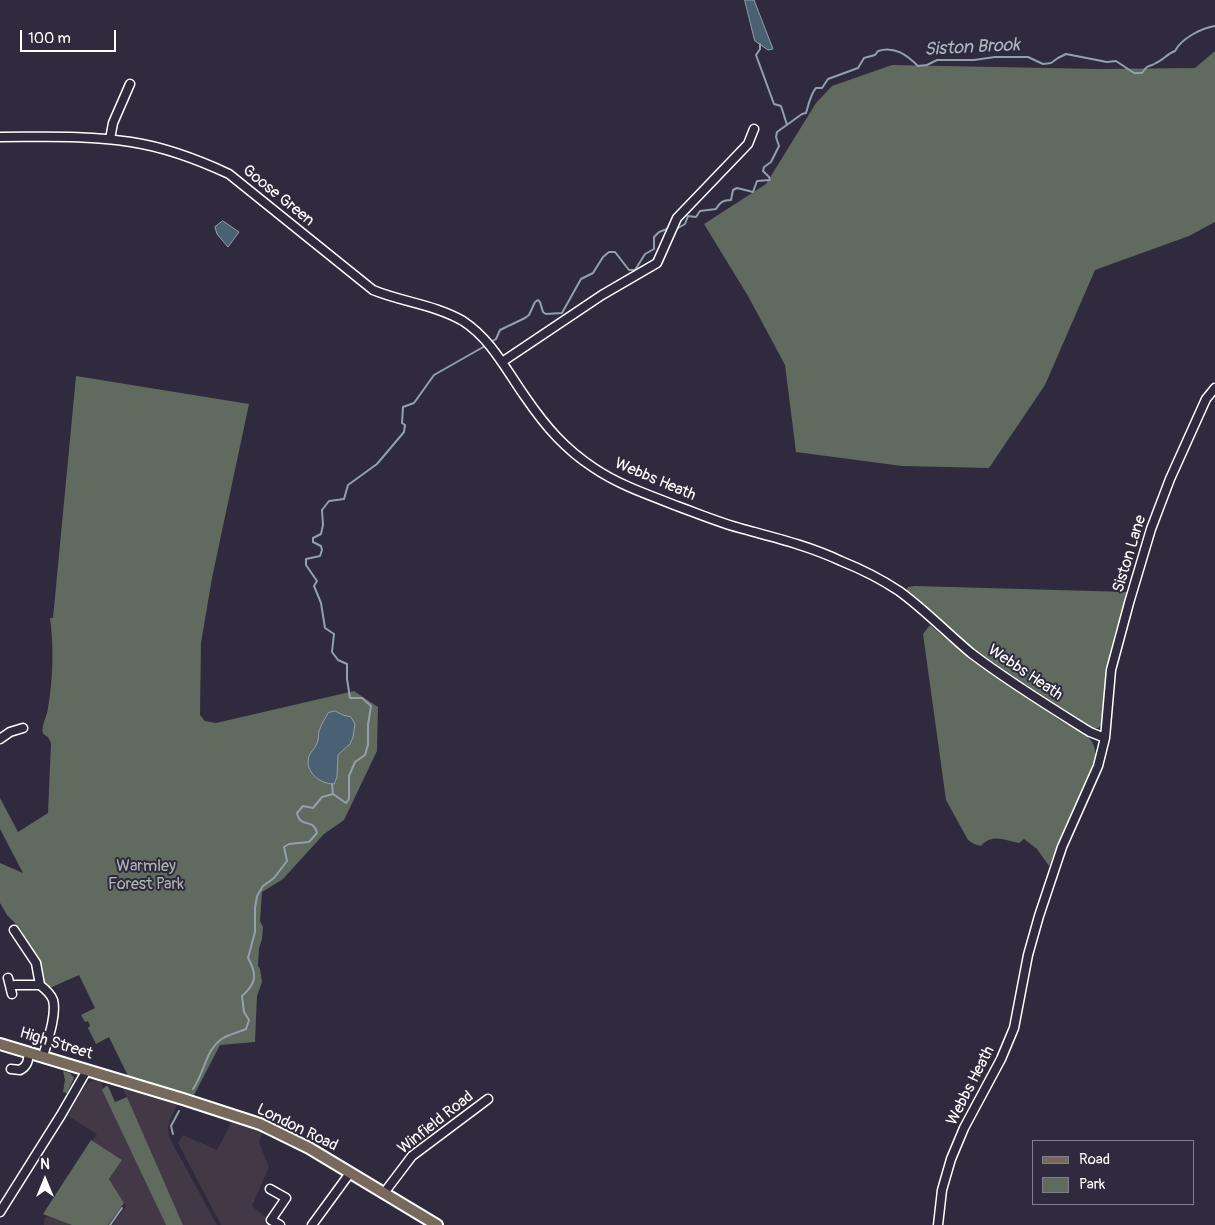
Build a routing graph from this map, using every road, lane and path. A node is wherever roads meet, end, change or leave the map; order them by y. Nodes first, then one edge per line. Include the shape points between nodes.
1 (130, 84) dead end
2 (754, 128) dead end
3 (0, 138) edge
4 (110, 139) junction
5 (502, 362) junction
6 (1215, 388) edge
7 (23, 728) dead end
8 (1105, 738) junction
9 (0, 739) edge
10 (14, 930) dead end
11 (11, 982) junction
12 (0, 984) edge
13 (40, 985) junction
14 (12, 994) dead end
15 (0, 1044) edge
16 (30, 1052) junction
17 (43, 1056) junction
18 (11, 1069) dead end
19 (87, 1070) junction
20 (103, 1074) joint
21 (488, 1099) dead end
22 (350, 1172) junction
23 (270, 1189) dead end
24 (384, 1193) junction
25 (0, 1212) edge
26 (280, 1225) edge
27 (312, 1225) edge
28 (437, 1225) edge
29 (938, 1225) edge

1 - 4 street via 112,123
2 - 5 street via 748,144 677,218 657,263 602,295
3 - 4 street, Goose Green
4 - 5 street, Goose Green via 163,150 229,174 373,290 462,321 491,345
5 - 8 street, Webbs Heath via 554,436 596,470 654,497 740,528 800,544 870,575 901,593 995,670 1090,732
6 - 8 street, Siston Lane via 1206,399 1151,529 1111,670
7 - 9 street
8 - 29 street, Webbs Heath via 1098,766 1062,847 1039,916 1014,1028 951,1159 942,1190
10 - 13 street via 36,964
11 - 12 street
11 - 13 street
11 - 14 street
13 - 17 street via 48,992 53,1009
15 - 16 main road, High Street
16 - 17 main road, High Street
16 - 18 street via 25,1067
17 - 19 main road, High Street
19 - 20 main road, High Street
19 - 25 street
20 - 22 main road, London Road via 260,1124
21 - 24 street, Winfield Road via 412,1156
22 - 24 main road, London Road
22 - 27 street
23 - 26 street via 286,1198 271,1220
24 - 28 main road, London Road

